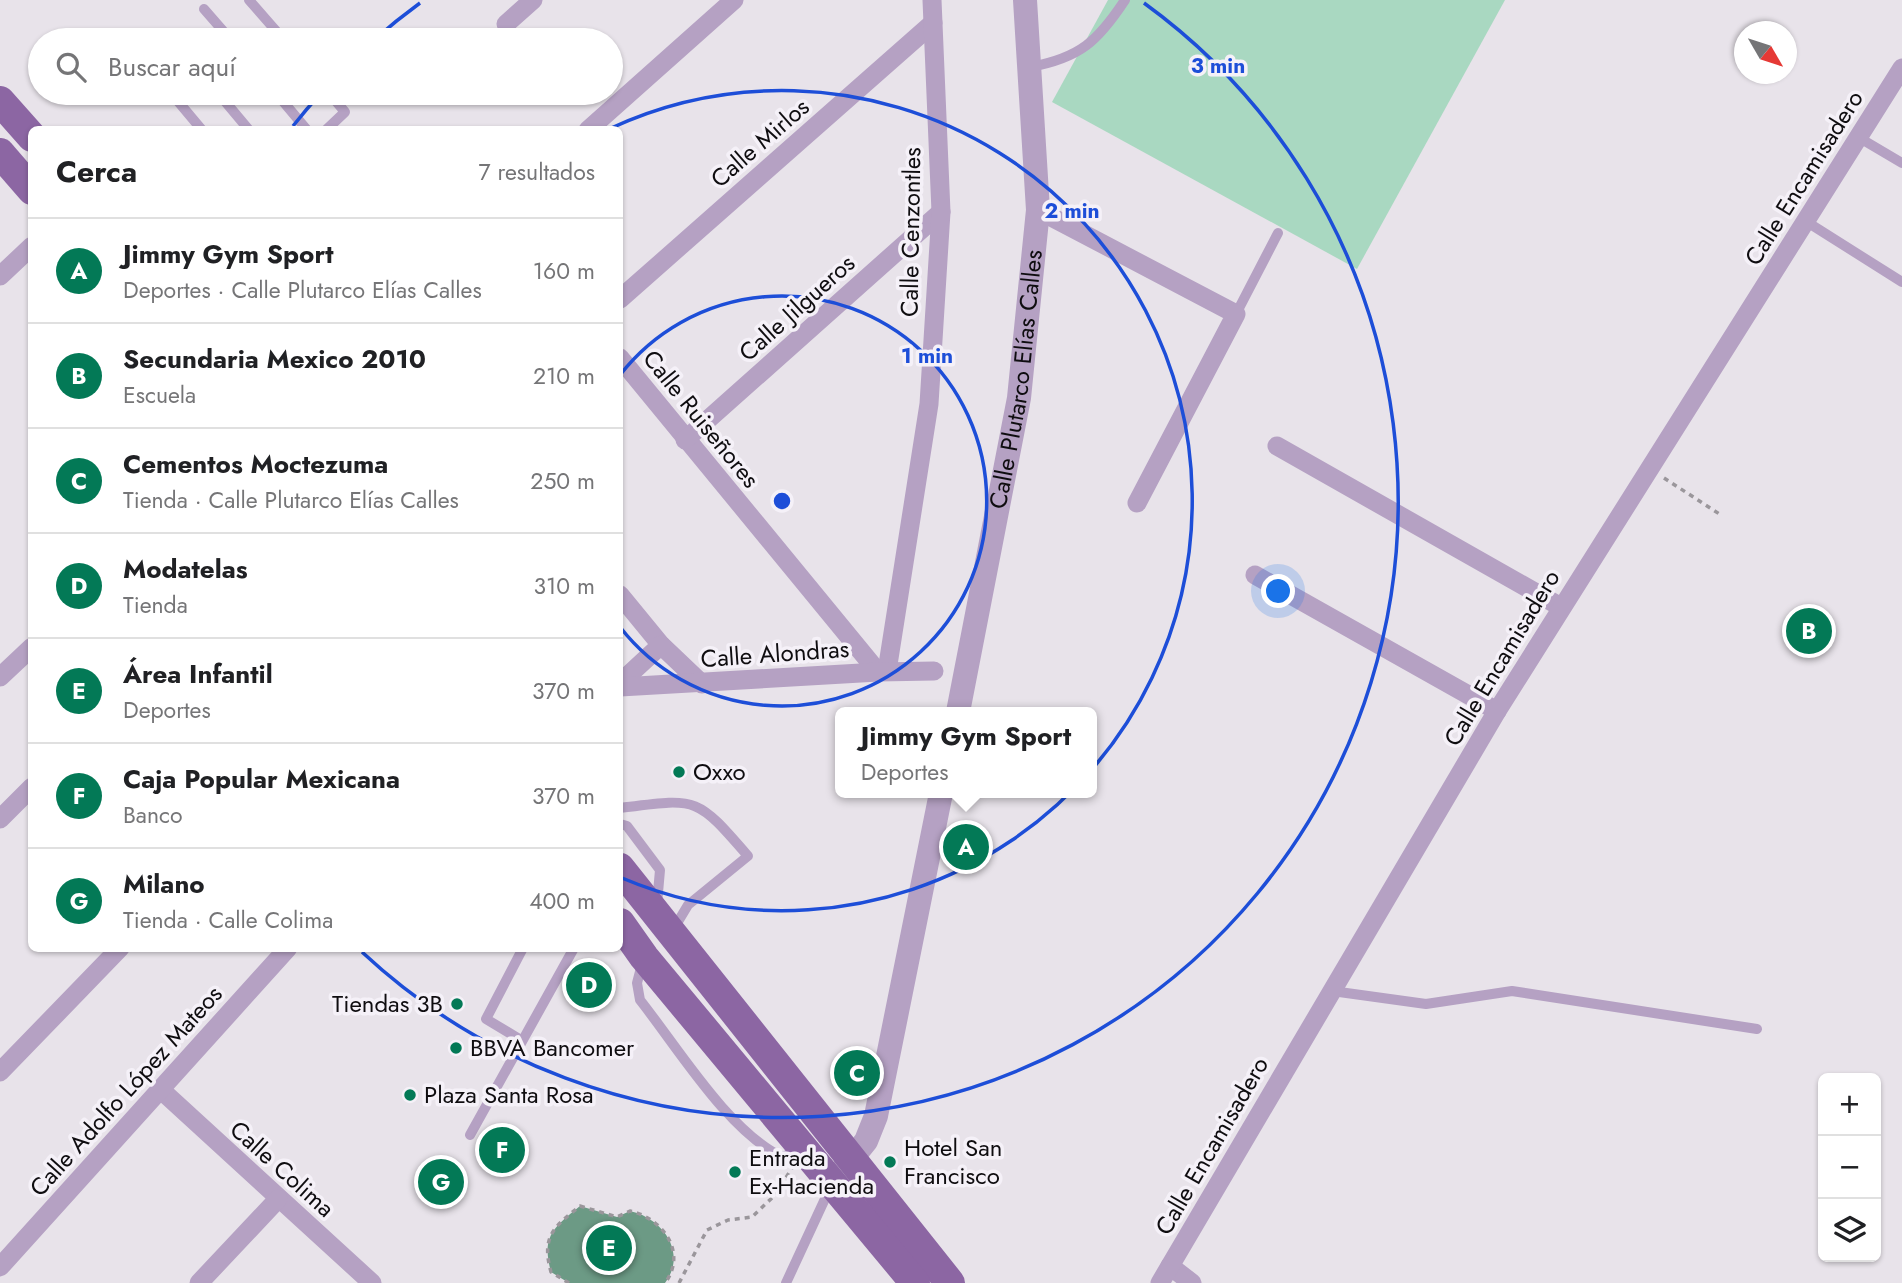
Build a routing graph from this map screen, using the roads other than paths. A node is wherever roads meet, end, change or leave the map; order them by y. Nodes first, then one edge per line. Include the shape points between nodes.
1 (250, 0) edge
2 (533, 0) edge
3 (734, 0) edge
4 (932, 0) edge
5 (1025, 0) edge
6 (1125, 0) edge
7 (204, 9) dead end
8 (933, 23) junction
9 (506, 24) dead end
10 (221, 28) edge
11 (274, 28) edge
12 (1029, 67) junction
13 (1902, 68) edge
14 (623, 99) edge
15 (0, 101) edge
16 (181, 105) edge
17 (228, 105) edge
18 (286, 105) edge
19 (339, 105) edge
20 (616, 105) edge
21 (199, 126) edge
22 (246, 126) edge
23 (304, 126) edge
24 (330, 126) edge
25 (592, 126) edge
26 (28, 132) edge
27 (1858, 137) junction
28 (0, 153) edge
29 (1902, 163) edge
30 (28, 185) edge
31 (1038, 210) junction
32 (942, 212) junction
33 (1807, 222) junction
34 (1278, 233) dead end
35 (28, 250) edge
36 (0, 276) edge
37 (1902, 282) edge
38 (623, 296) edge
39 (1236, 314) junction
40 (623, 362) edge
41 (685, 440) junction
42 (1277, 446) dead end
43 (1137, 503) dead end
44 (1255, 575) dead end
45 (623, 599) edge
46 (1561, 607) junction
47 (661, 645) junction
48 (28, 651) edge
49 (882, 671) junction
50 (934, 671) dead end
51 (0, 677) edge
52 (623, 682) edge
53 (702, 684) junction
54 (623, 685) edge
55 (959, 707) edge
56 (1497, 711) junction
57 (28, 791) edge
58 (940, 798) edge
59 (623, 808) edge
60 (0, 819) edge
61 (623, 825) edge
62 (623, 872) edge
63 (656, 916) junction
64 (623, 920) edge
65 (623, 925) edge
66 (116, 952) edge
67 (285, 952) edge
68 (521, 952) edge
69 (572, 952) edge
70 (1332, 992) junction
71 (1757, 1029) dead end
72 (521, 1040) junction
73 (0, 1072) edge
74 (160, 1089) junction
75 (470, 1135) dead end
76 (853, 1160) junction
77 (833, 1182) junction
78 (278, 1199) junction
79 (0, 1267) edge
80 (1165, 1274) edge
81 (199, 1283) edge
82 (372, 1283) edge
83 (786, 1283) edge
84 (915, 1283) edge
85 (950, 1283) edge
86 (1192, 1283) edge

1 - 11 lane
2 - 9 street
3 - 14 street
4 - 8 street, Calle Cenzontles
5 - 12 street, Calle Plutarco Elías Calles
6 - 12 lane via 1094,43 1052,63
7 - 10 lane
8 - 32 street, Calle Cenzontles
8 - 38 street, Calle Mirlos
12 - 31 street, Calle Plutarco Elías Calles
13 - 27 street, Calle Encamisadero
15 - 26 main road
16 - 21 lane
17 - 22 lane
18 - 23 lane
19 - 24 lane via 345,112
20 - 25 street
27 - 29 lane
27 - 33 street, Calle Encamisadero
28 - 30 main road
31 - 39 street
31 - 55 street, Calle Plutarco Elías Calles via 1018,398
32 - 41 street, Calle Jilgueros
32 - 49 street, Calle Cenzontles via 929,404
33 - 37 lane
33 - 46 street, Calle Encamisadero
34 - 39 lane
35 - 36 street
39 - 43 street
40 - 41 street, Calle Ruiseñores
41 - 49 street, Calle Ruiseñores
42 - 46 street
44 - 56 street
45 - 47 street
46 - 56 street, Calle Encamisadero
47 - 52 street
47 - 53 street
48 - 51 street
49 - 50 street, Calle Alondras
49 - 53 street, Calle Alondras
53 - 54 street, Calle Alondras
56 - 70 street, Calle Encamisadero
57 - 60 street
58 - 76 street via 876,1116
59 - 63 lane via 694,803 717,820 748,856 688,905
61 - 63 lane via 660,870
62 - 63 main road
63 - 64 main road
63 - 76 main road
65 - 77 main road via 644,957
66 - 73 street
67 - 74 street, Calle Adolfo López Mateos
68 - 72 lane via 486,1019
69 - 72 lane
70 - 71 lane via 1426,1004 1512,990
70 - 80 street, Calle Encamisadero
72 - 75 lane
74 - 78 street, Calle Colima
74 - 79 street, Calle Adolfo López Mateos
76 - 77 street
76 - 85 main road
77 - 83 lane
77 - 84 main road
78 - 81 street
78 - 82 street, Calle Colima
80 - 86 street

